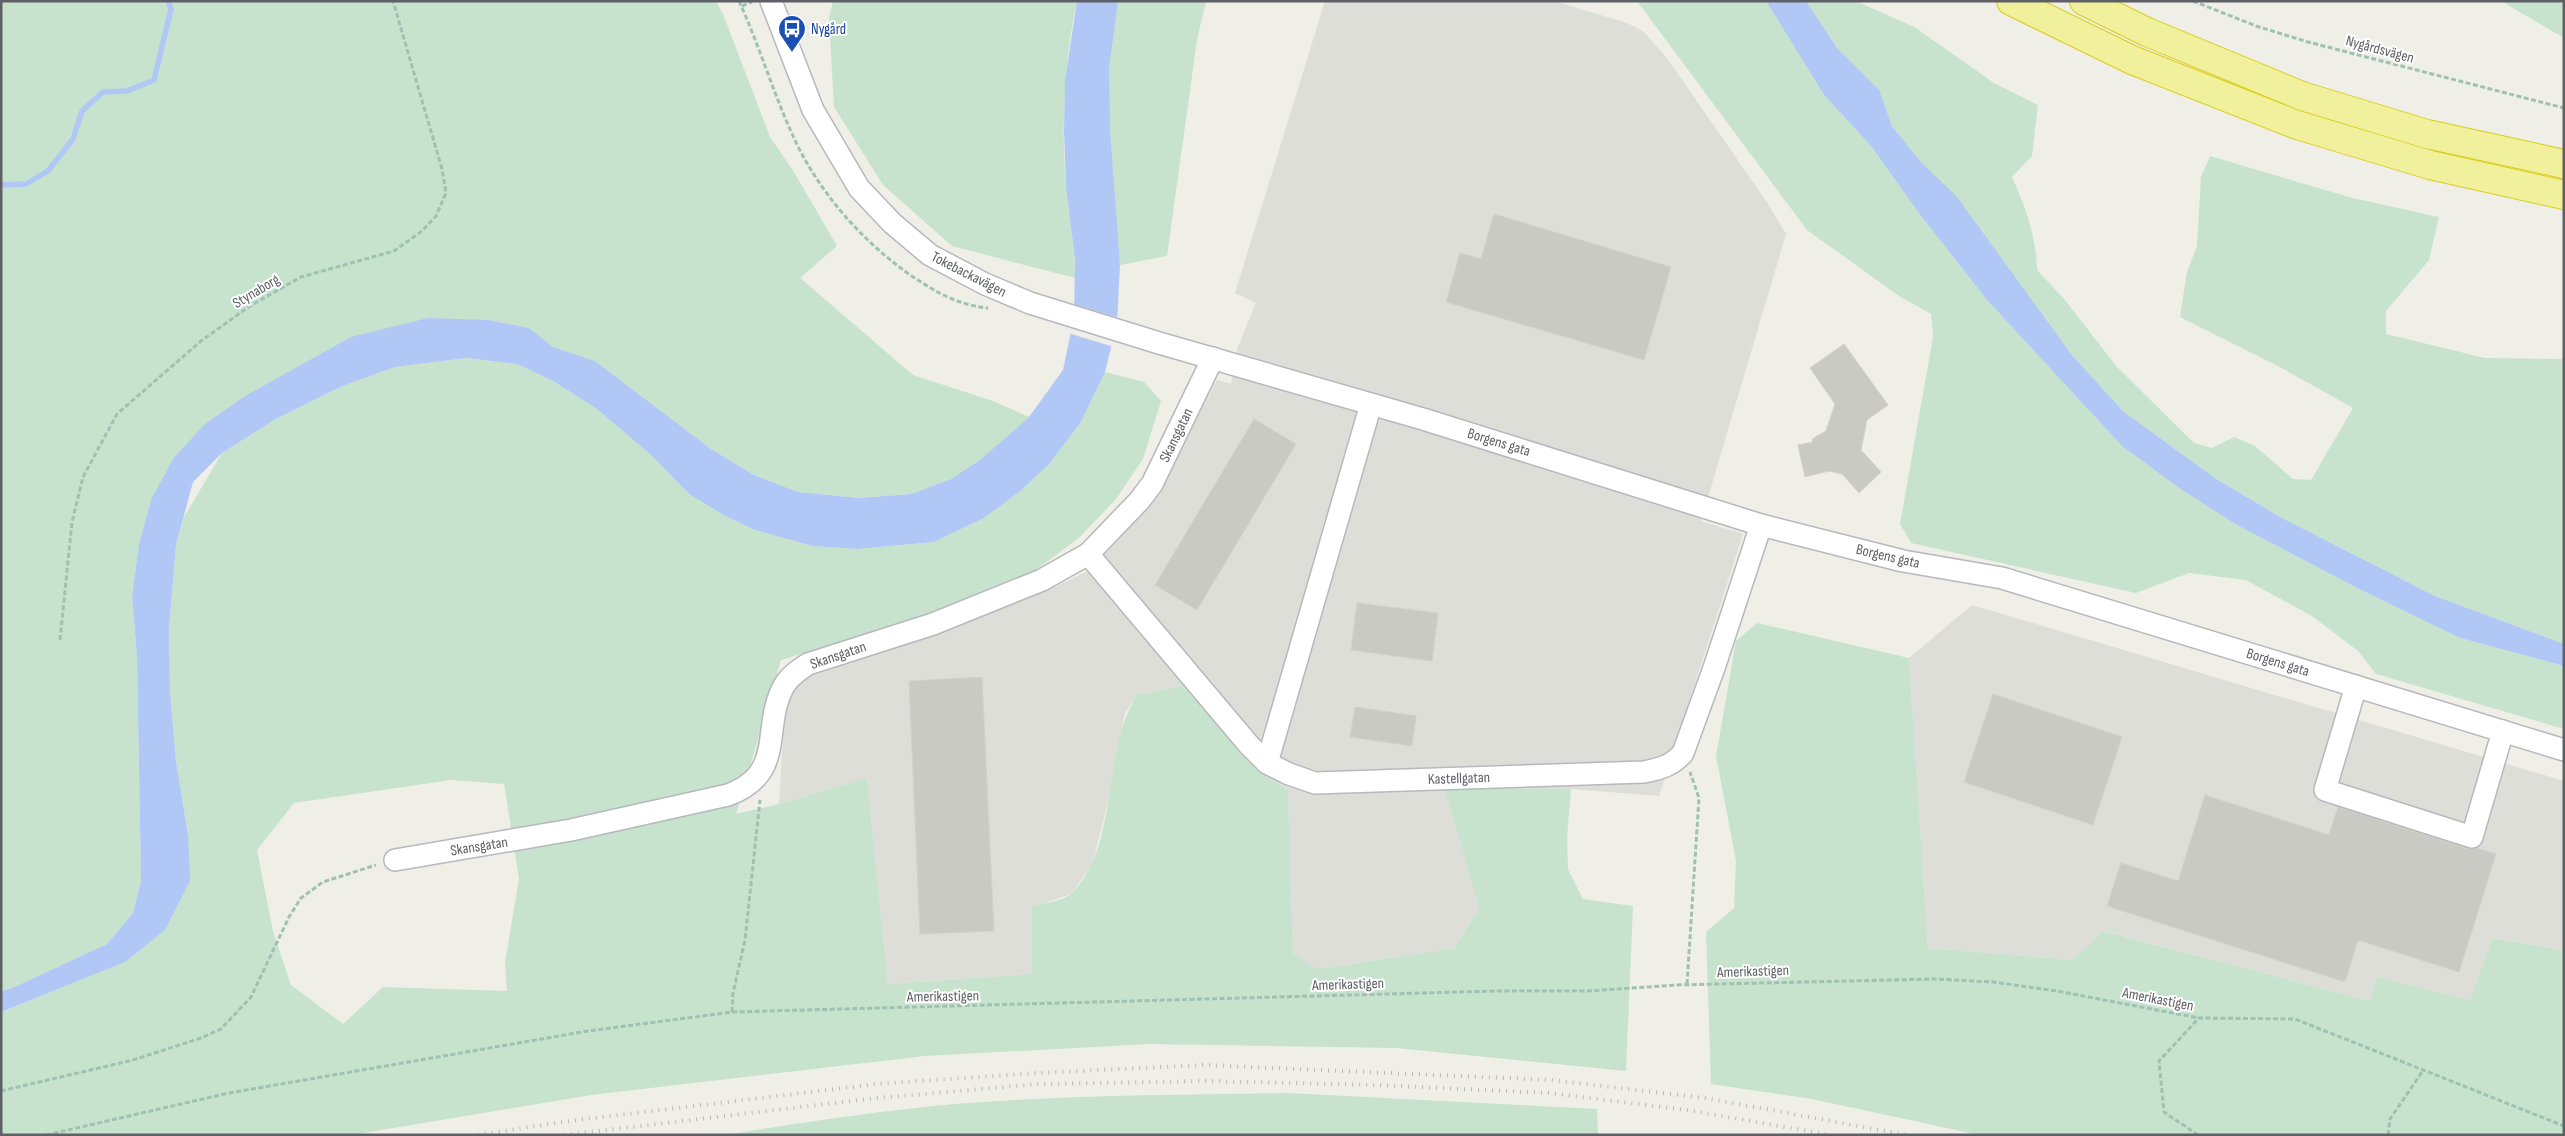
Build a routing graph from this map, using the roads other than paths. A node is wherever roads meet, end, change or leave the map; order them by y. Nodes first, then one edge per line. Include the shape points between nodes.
1 (771, 1) edge
2 (2011, 1) edge
3 (2084, 1) edge
4 (2564, 164) edge
5 (2564, 195) edge
6 (1213, 358) junction
7 (1371, 404) junction
8 (1761, 524) junction
9 (1088, 554) junction
10 (2356, 686) junction
11 (2503, 731) junction
12 (2564, 750) edge
13 (1267, 763) junction
14 (395, 860) road end

1 - 6 street, Tokebackavägen via 814,110 859,188 892,223 930,255 1030,303
2 - 5 highway via 2132,60 2297,125 2430,166
3 - 4 highway via 2147,32 2302,96 2427,134
6 - 7 street, Borgens gata
6 - 9 street, Skansgatan via 1152,484 1140,501
7 - 8 street, Borgens gata
7 - 13 street
8 - 10 street, Borgens gata via 1903,561 2002,578
8 - 13 street, Kastellgatan via 1683,753 1662,768 1644,772 1315,783
9 - 13 street, Kastellgatan via 1228,722
9 - 14 street, Skansgatan via 1042,580 933,624 808,664 794,674 781,692 764,767 756,778 737,792 571,830
10 - 11 street, Borgens gata
10 - 11 street via 2325,790 2472,837
11 - 12 street, Borgens gata

